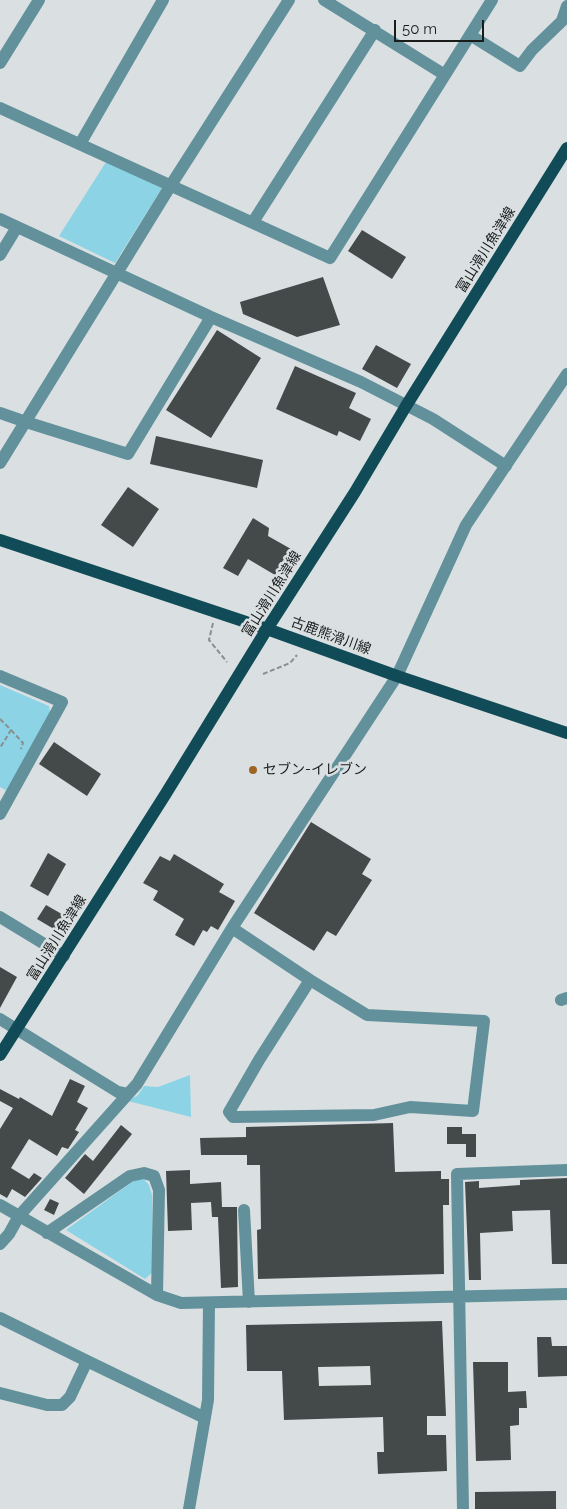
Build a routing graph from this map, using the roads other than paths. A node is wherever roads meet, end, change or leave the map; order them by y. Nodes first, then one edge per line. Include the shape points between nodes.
1 (39, 0) edge
2 (162, 0) edge
3 (289, 0) edge
4 (324, 0) edge
5 (492, 0) edge
6 (567, 6) edge
7 (375, 30) junction
8 (470, 35) junction
9 (0, 63) edge
10 (445, 75) junction
11 (0, 108) edge
12 (80, 144) junction
13 (567, 148) edge
14 (171, 185) junction
15 (0, 219) edge
16 (253, 222) junction
17 (17, 227) junction
18 (0, 255) edge
19 (116, 273) junction
20 (211, 317) junction
21 (567, 374) edge
22 (406, 406) junction
23 (0, 413) edge
24 (26, 422) junction
25 (0, 463) edge
26 (506, 466) junction
27 (0, 540) edge
28 (267, 629) junction
29 (0, 676) edge
30 (397, 676) junction
31 (567, 733) edge
32 (0, 814) edge
33 (0, 917) edge
34 (232, 928) junction
35 (64, 956) junction
36 (310, 980) junction
37 (0, 1019) edge
38 (17, 1029) junction
39 (0, 1055) edge
40 (128, 1094) junction
41 (567, 1170) edge
42 (0, 1205) edge
43 (244, 1210) dead end
44 (19, 1216) junction
45 (47, 1233) junction
46 (0, 1244) edge
47 (567, 1294) edge
48 (156, 1295) junction
49 (460, 1297) junction
50 (249, 1302) junction
51 (209, 1303) junction
52 (0, 1318) edge
53 (86, 1361) junction
54 (0, 1393) edge
55 (205, 1418) junction
56 (189, 1509) edge
57 (464, 1509) edge

1 - 9 street
2 - 12 street
3 - 14 street
4 - 7 street
5 - 8 street
6 - 8 street via 562,21 520,66
7 - 10 street
7 - 16 street
8 - 10 street
10 - 16 street via 330,258
11 - 12 street
12 - 14 street
13 - 22 main road, 富山滑川魚津線
14 - 16 street
14 - 19 street
15 - 17 street
17 - 18 street
17 - 19 street
19 - 20 street
19 - 24 street
20 - 22 street via 361,382
20 - 24 street via 128,454
21 - 26 street
22 - 26 street via 433,419
22 - 28 main road, 富山滑川魚津線
23 - 24 street
24 - 25 street
26 - 30 street via 466,525
27 - 28 main road, 古鹿熊滑川線
28 - 30 main road, 古鹿熊滑川線
28 - 35 main road, 富山滑川魚津線
29 - 32 street via 62,702
30 - 31 main road, 古鹿熊滑川線
30 - 34 street
33 - 35 street
34 - 36 street
34 - 40 street
35 - 38 main road, 富山滑川魚津線
36 - 36 street via 229,1112 233,1117 374,1115 410,1107 473,1111 484,1021 367,1016
37 - 38 street
38 - 39 main road, 富山滑川魚津線
38 - 40 street via 118,1092
40 - 44 street
41 - 49 street via 457,1174
42 - 44 street
43 - 50 street
44 - 45 street
44 - 46 street
45 - 48 street
45 - 48 street via 130,1176 144,1172 154,1176 159,1190
47 - 49 street
48 - 51 street via 181,1303
49 - 50 street
49 - 57 street
50 - 51 street
51 - 55 street
52 - 53 street
53 - 54 street via 70,1397 62,1405 47,1405
53 - 55 street
55 - 56 street

